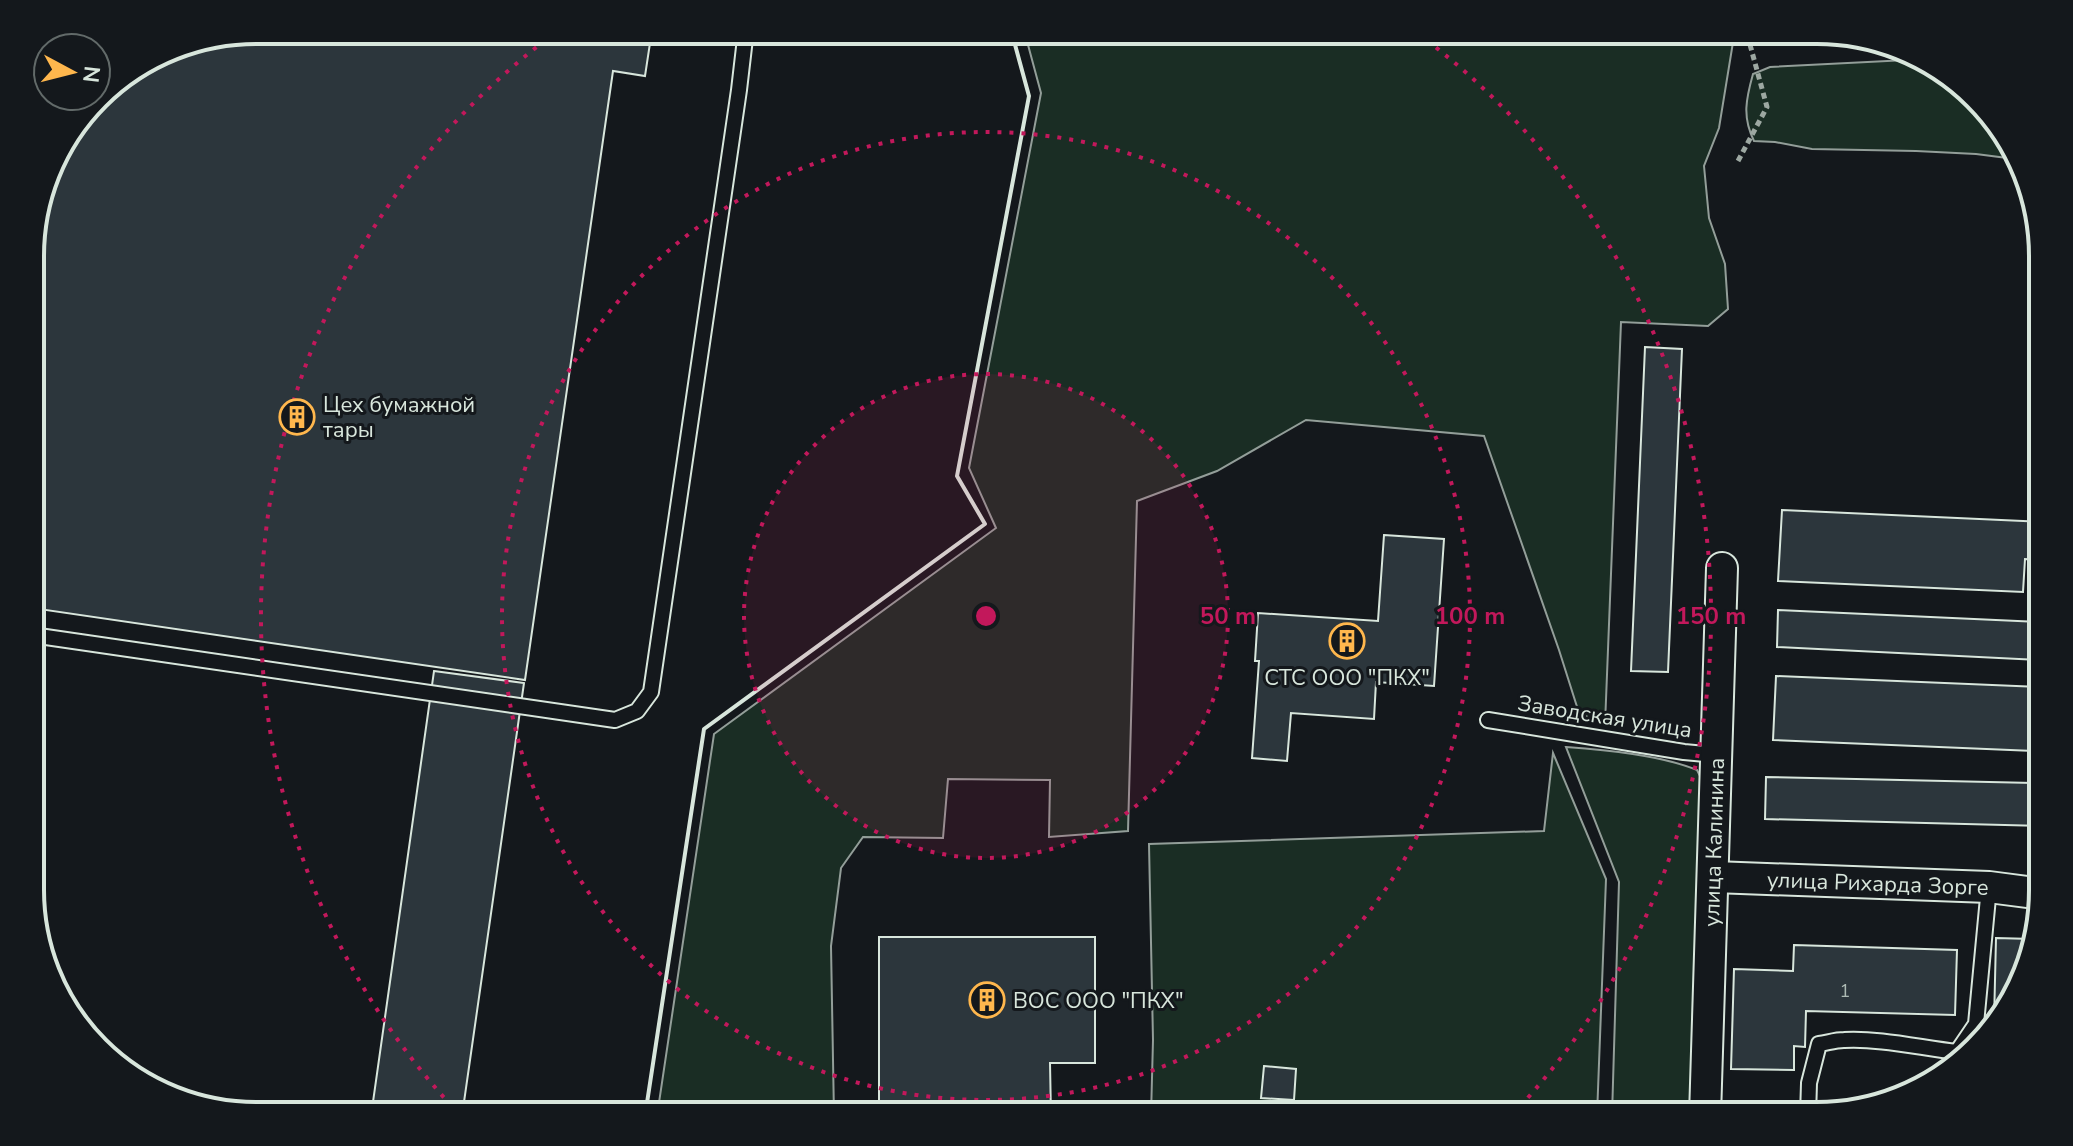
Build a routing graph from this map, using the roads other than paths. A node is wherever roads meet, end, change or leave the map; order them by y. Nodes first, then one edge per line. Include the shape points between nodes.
1 (744, 44) edge
2 (1722, 568) dead end
3 (44, 637) edge
4 (1488, 720) dead end
5 (1716, 755) junction
6 (1714, 877) junction
7 (1989, 887) junction
8 (2029, 892) edge
9 (1966, 1041) edge
10 (1950, 1055) edge
11 (1706, 1102) edge
12 (1808, 1102) edge

1 - 3 lane via 651,692 637,711 615,720
2 - 5 street, улица Калинина
4 - 5 lane, Заводская улица
5 - 6 street, улица Калинина
6 - 7 street, улица Рихарда Зорге
6 - 11 street, улица Калинина
7 - 8 street, улица Рихарда Зорге
7 - 9 lane via 1976,1024
10 - 12 lane via 1895,1043 1819,1044

